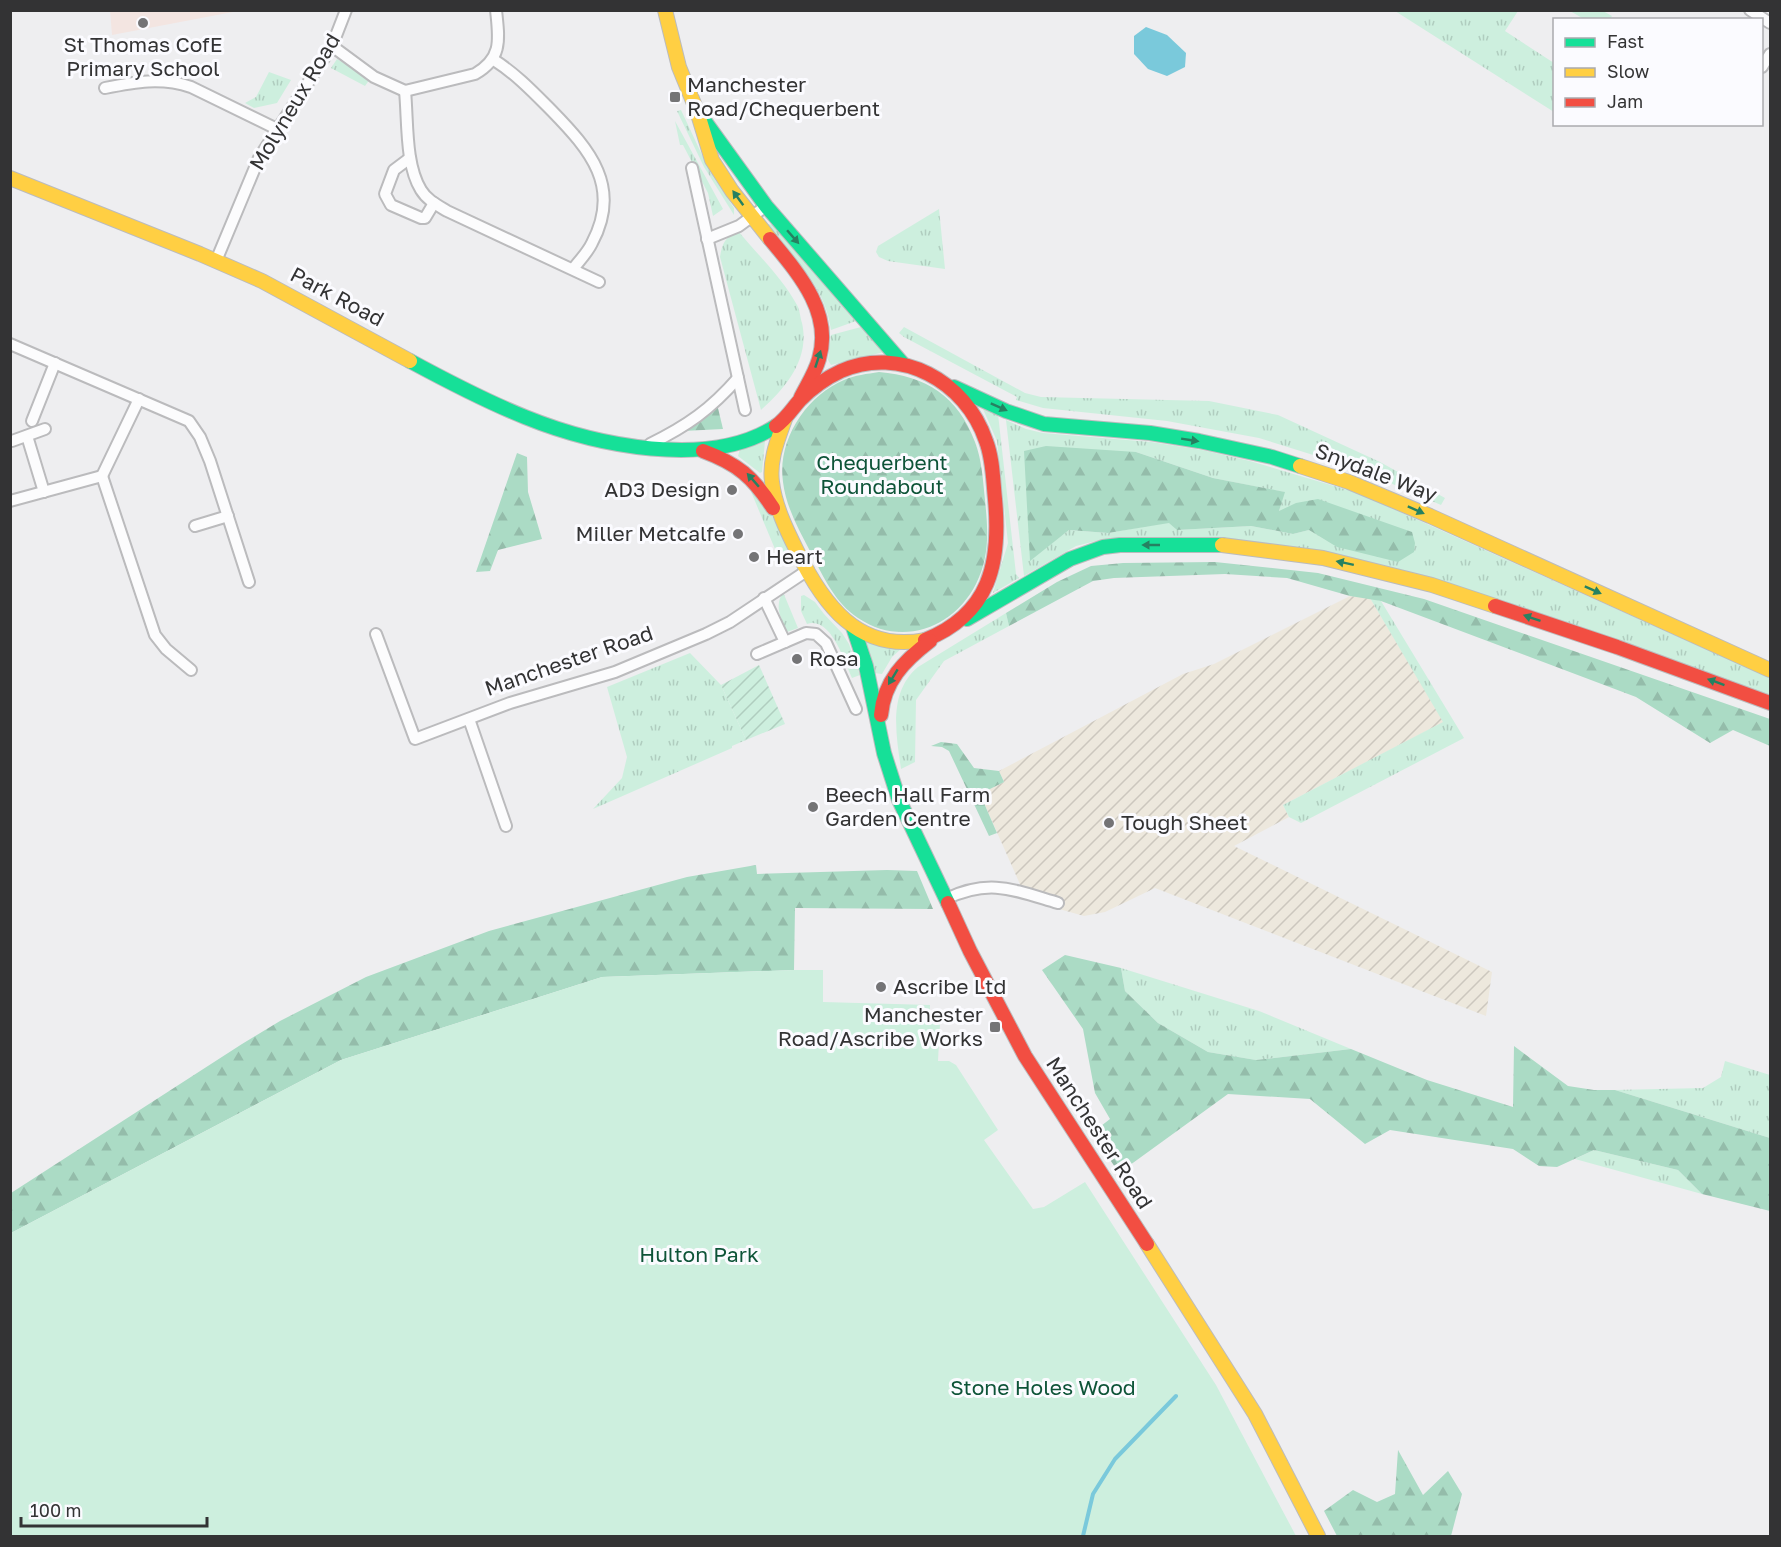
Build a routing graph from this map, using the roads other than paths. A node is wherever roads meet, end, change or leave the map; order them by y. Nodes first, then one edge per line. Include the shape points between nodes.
1 (346, 10) edge
2 (496, 10) edge
3 (665, 10) edge
4 (332, 46) junction
5 (494, 60) junction
6 (105, 88) dead end
7 (405, 91) junction
8 (697, 112) junction
9 (277, 129) junction
10 (410, 158) junction
11 (692, 168) dead end
12 (10, 178) edge
13 (434, 203) junction
14 (766, 206) junction
15 (752, 217) junction
16 (707, 239) junction
17 (216, 261) junction
18 (573, 269) junction
19 (599, 282) dead end
20 (10, 344) edge
21 (55, 363) junction
22 (903, 364) junction
23 (738, 378) junction
24 (946, 383) junction
25 (139, 399) junction
26 (799, 400) junction
27 (745, 410) dead end
28 (785, 419) junction
29 (32, 421) dead end
30 (45, 429) dead end
31 (27, 436) junction
32 (12, 441) dead end
33 (644, 447) junction
34 (703, 451) junction
35 (102, 476) junction
36 (44, 492) junction
37 (10, 501) edge
38 (228, 516) junction
39 (195, 526) dead end
40 (786, 528) junction
41 (808, 570) junction
42 (249, 582) dead end
43 (764, 598) junction
44 (956, 625) junction
45 (852, 627) junction
46 (376, 634) dead end
47 (935, 638) junction
48 (785, 642) junction
49 (757, 654) dead end
50 (191, 669) dead end
51 (1770, 670) edge
52 (1770, 703) edge
53 (856, 709) dead end
54 (469, 719) junction
55 (881, 735) junction
56 (506, 826) dead end
57 (946, 899) junction
58 (1058, 903) dead end
59 (1318, 1536) edge

1 - 4 street, Molyneux Road
2 - 5 street via 499,35
3 - 8 main road via 685,84
4 - 7 street via 374,77
4 - 9 street, Molyneux Road
5 - 7 street via 475,74
5 - 18 street via 515,74 579,138 601,176 604,202 597,232
6 - 9 street via 148,81 178,83
7 - 10 street
8 - 14 main road
15 -> 8 main road via 707,151
9 - 17 street, Molyneux Road via 255,167
10 - 13 street via 421,190
10 - 13 street via 394,170 386,189 387,200 422,218
11 - 16 street
12 - 17 main road, Park Road
13 - 18 street
14 - 15 street
14 -> 22 main road
15 - 16 street
26 -> 15 main road via 822,351 819,314 801,279
16 - 23 street
17 - 33 main road, Park Road via 528,418 585,436
18 - 19 street
20 - 21 street
21 - 25 street
21 - 29 street
22 - 24 main road
22 - 26 main road via 858,364 819,382
23 - 27 street
23 - 33 street via 706,411
24 - 44 main road via 962,399 986,439 998,528 998,551 992,573 983,593
24 -> 51 main road, Snydale Way via 1044,424 1198,441 1272,457 1349,482
25 - 35 street
25 - 38 street via 189,421 195,428
26 - 28 main road
28 - 34 main road, Park Road via 748,441
28 - 40 main road via 775,447 772,482
30 - 31 street
31 - 32 street
31 - 36 street
33 - 34 main road, Park Road
40 -> 34 main road, Park Road via 753,478 733,462
35 - 36 street
35 - 50 street via 155,635
36 - 37 street
38 - 39 street
38 - 42 street
40 - 41 main road
41 - 43 street, Manchester Road
41 - 45 main road via 822,595
43 - 48 street
43 - 54 street, Manchester Road via 706,634 615,672
44 - 47 main road
52 -> 44 main road via 1432,585 1323,558 1218,545 1103,548 1070,559
45 - 47 main road via 892,642
45 - 55 main road, Manchester Road via 866,666
46 - 54 street, Manchester Road via 416,739
47 -> 55 main road, Manchester Road via 906,660 889,681 881,708
48 - 49 street
48 - 53 street via 811,632 822,638
54 - 56 street
55 - 57 main road, Manchester Road via 899,800
57 - 58 street via 982,887 1008,888
57 - 59 main road, Manchester Road via 1025,1056 1227,1366

